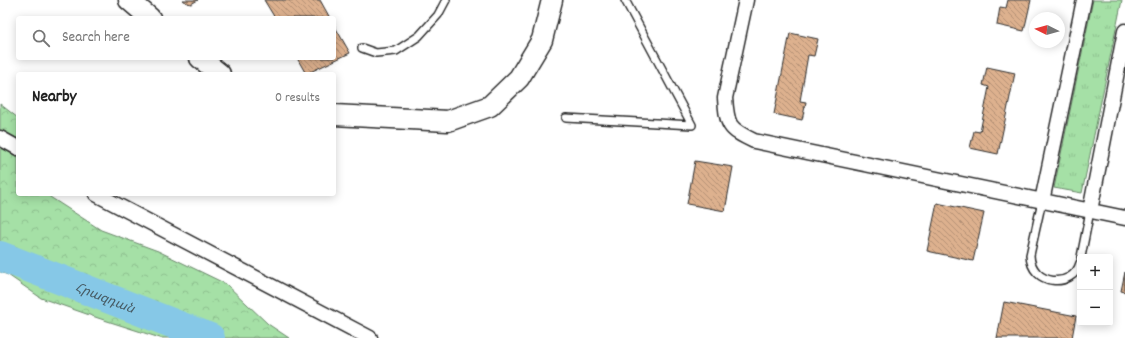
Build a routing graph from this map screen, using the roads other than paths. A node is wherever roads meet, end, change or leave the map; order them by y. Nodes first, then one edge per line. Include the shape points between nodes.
1 (129, 0) edge
2 (446, 0) edge
3 (552, 0) edge
4 (625, 0) edge
5 (746, 0) edge
6 (1084, 0) edge
7 (148, 16) edge
8 (1125, 30) edge
9 (362, 48) dead end
10 (202, 60) edge
11 (218, 72) edge
12 (336, 115) edge
13 (566, 118) dead end
14 (0, 138) edge
15 (16, 147) edge
16 (100, 196) edge
17 (1042, 201) junction
18 (1090, 211) junction
19 (1125, 218) edge
20 (1082, 254) edge
21 (1077, 268) edge
22 (370, 338) edge

1 - 7 main road
2 - 9 lane via 438,15 419,36 396,51 376,53
3 - 12 main road via 542,40 519,78 490,106 448,121
4 - 13 lane via 692,125
5 - 17 street via 725,98 730,125 740,134 754,141
6 - 17 street
8 - 18 street
10 - 11 main road
14 - 15 street
16 - 22 street
17 - 18 street
17 - 21 lane via 1030,255 1032,268 1043,278 1052,281 1070,277
18 - 19 street
18 - 20 lane

